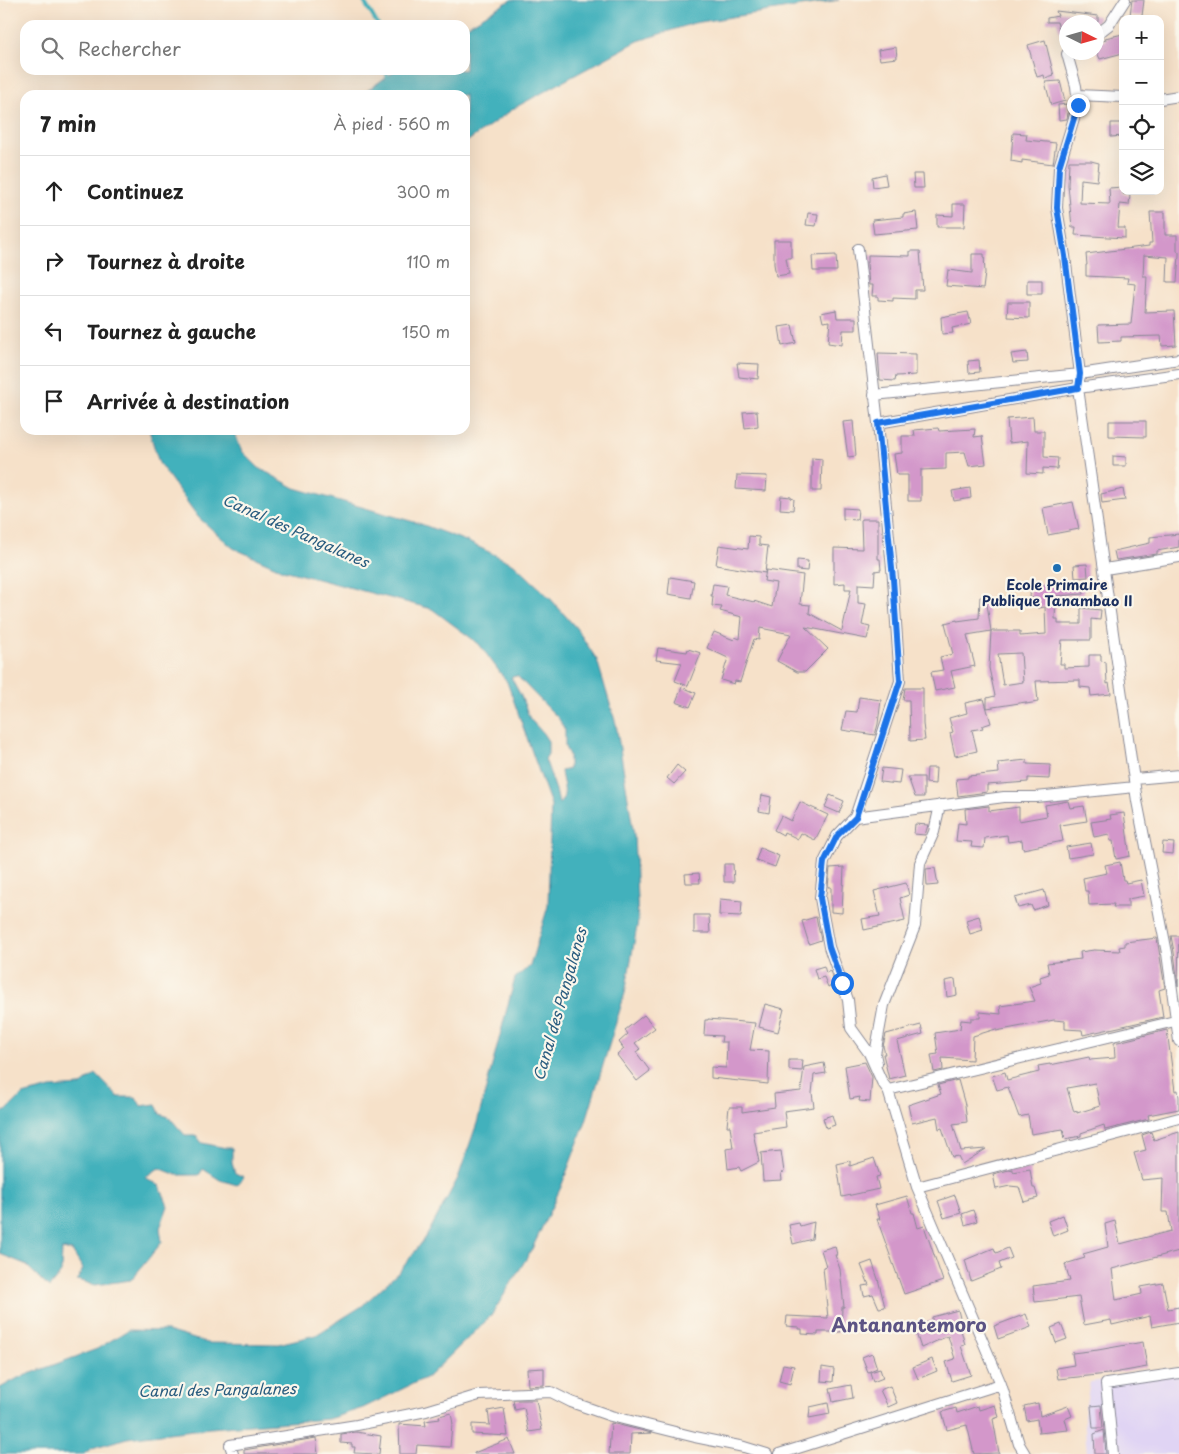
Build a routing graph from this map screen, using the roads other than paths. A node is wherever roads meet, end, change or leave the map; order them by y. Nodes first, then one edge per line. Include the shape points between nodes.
1 (1125, 0) edge
2 (1104, 29) edge
3 (1069, 60) edge
4 (1077, 95) junction
5 (1179, 96) edge
6 (1119, 97) edge
7 (1164, 98) edge
8 (858, 249) dead end
9 (1179, 359) edge
10 (1080, 374) junction
11 (1179, 374) edge
12 (1078, 388) junction
13 (874, 395) junction
14 (878, 423) junction
15 (1179, 557) edge
16 (1105, 569) junction
17 (1179, 775) edge
18 (1135, 783) junction
19 (940, 805) junction
20 (856, 817) junction
21 (1177, 1021) edge
22 (1179, 1041) edge
23 (885, 1086) junction
24 (1179, 1118) edge
25 (917, 1187) junction
26 (1179, 1373) edge
27 (1001, 1384) junction
28 (233, 1454) edge
29 (767, 1454) edge
30 (779, 1454) edge
31 (1025, 1454) edge
32 (1113, 1454) edge

1 - 2 street
3 - 4 street
4 - 6 street
4 - 10 street via 1078,105 1059,167 1057,208
5 - 7 street
8 - 13 street
9 - 10 street
10 - 12 street
10 - 13 street
11 - 12 street
12 - 14 street
12 - 16 street
13 - 14 street
14 - 20 street via 900,681
15 - 16 street
16 - 18 street
17 - 18 street
18 - 19 street via 1036,797 1004,797
18 - 21 street
19 - 20 street
19 - 23 street via 934,832 920,863 915,926 884,1004 875,1054
20 - 23 street via 837,836 824,862 820,898 829,947 848,1000 852,1028
21 - 22 street
21 - 23 street
23 - 25 street
24 - 25 street
25 - 27 street
26 - 32 street via 1106,1384
27 - 30 street
27 - 31 street
28 - 29 street via 230,1445 357,1426 479,1395 551,1392 610,1416

